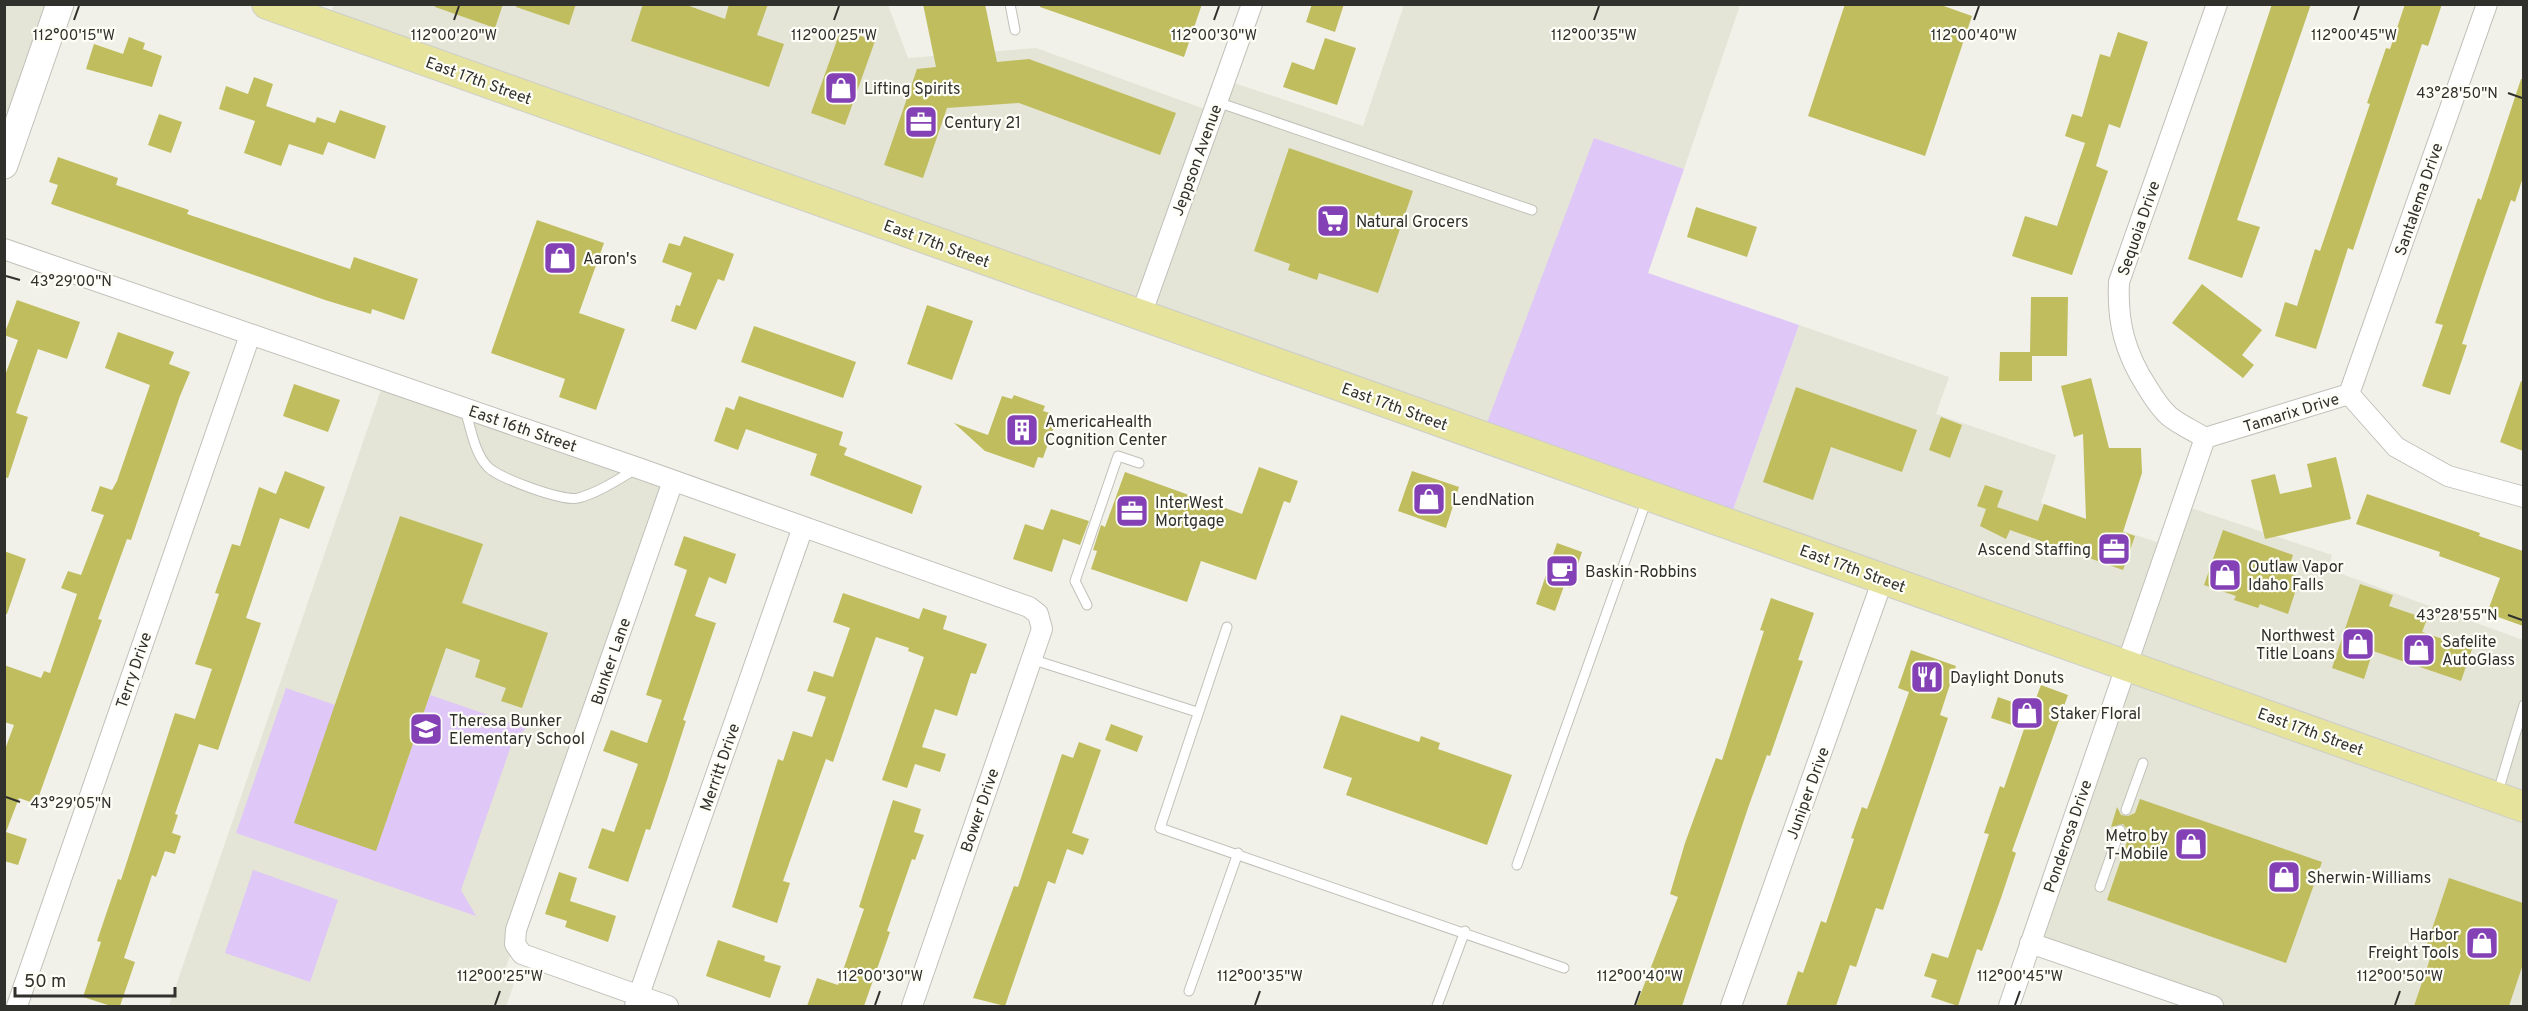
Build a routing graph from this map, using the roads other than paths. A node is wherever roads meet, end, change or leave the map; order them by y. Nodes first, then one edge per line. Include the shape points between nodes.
1 (60, 4) edge
2 (267, 4) edge
3 (1010, 4) edge
4 (1252, 4) edge
5 (2217, 4) edge
6 (2487, 4) edge
7 (1015, 30) dead end
8 (1217, 102) junction
9 (4, 165) edge
10 (1532, 210) dead end
11 (4, 249) edge
12 (1141, 315) junction
13 (250, 335) junction
14 (2349, 394) junction
15 (464, 408) junction
16 (2205, 438) junction
17 (1139, 463) dead end
18 (638, 468) junction
19 (673, 481) junction
20 (1647, 496) junction
21 (2523, 497) edge
22 (802, 527) junction
23 (1883, 579) junction
24 (1087, 605) dead end
25 (1038, 614) joint
26 (1227, 627) dead end
27 (1031, 658) junction
28 (2127, 666) junction
29 (2523, 705) edge
30 (1197, 712) junction
31 (2143, 763) dead end
32 (2496, 797) junction
33 (2523, 807) edge
34 (2126, 810) dead end
35 (2120, 830) dead end
36 (1238, 853) junction
37 (1517, 865) dead end
38 (2100, 887) dead end
39 (1465, 931) junction
40 (2030, 943) junction
41 (1564, 968) dead end
42 (1189, 991) dead end
43 (637, 1001) edge
44 (16, 1006) edge
45 (668, 1006) edge
46 (912, 1006) edge
47 (1437, 1006) edge
48 (1731, 1006) edge
49 (2009, 1006) edge
50 (2213, 1006) edge

1 - 9 street
2 - 12 main road, East 17th Street
3 - 7 lane
4 - 8 street, Jeppson Avenue
5 - 16 street, Sequoia Drive via 2123,271 2118,301 2121,334 2132,364 2156,402 2169,416
6 - 14 street, Santalema Drive
8 - 10 lane
8 - 12 street, Jeppson Avenue
11 - 13 street, East 16th Street
12 - 20 main road, East 17th Street
13 - 15 street, East 16th Street
13 - 44 street, Terry Drive
14 - 16 street, Tamarix Drive
14 - 21 street, Tamarix Drive via 2396,447 2448,476
15 - 18 street, East 16th Street
15 - 18 lane via 487,467 501,476 564,498 576,499 600,490
16 - 28 street
17 - 24 lane via 1118,456 1075,581
18 - 19 street, East 16th Street
19 - 22 street, East 16th Street
19 - 43 street, Bunker Lane via 516,930 515,944 522,954
20 - 23 main road, East 17th Street
20 - 37 lane
22 - 25 street, East 16th Street via 1029,607
22 - 43 street, Merritt Drive
23 - 28 main road, East 17th Street
23 - 48 street, Juniper Drive
25 - 27 street, Bower Drive via 1042,629
26 - 30 lane
27 - 30 lane
27 - 46 street, Bower Drive
28 - 32 main road, East 17th Street
28 - 40 street, Ponderosa Drive
29 - 32 lane
30 - 36 lane via 1160,828
31 - 34 lane
32 - 33 main road, East 17th Street
35 - 38 lane
36 - 39 lane
36 - 42 lane
39 - 41 lane
39 - 47 lane
40 - 49 street, Ponderosa Drive
40 - 50 street
43 - 45 street

